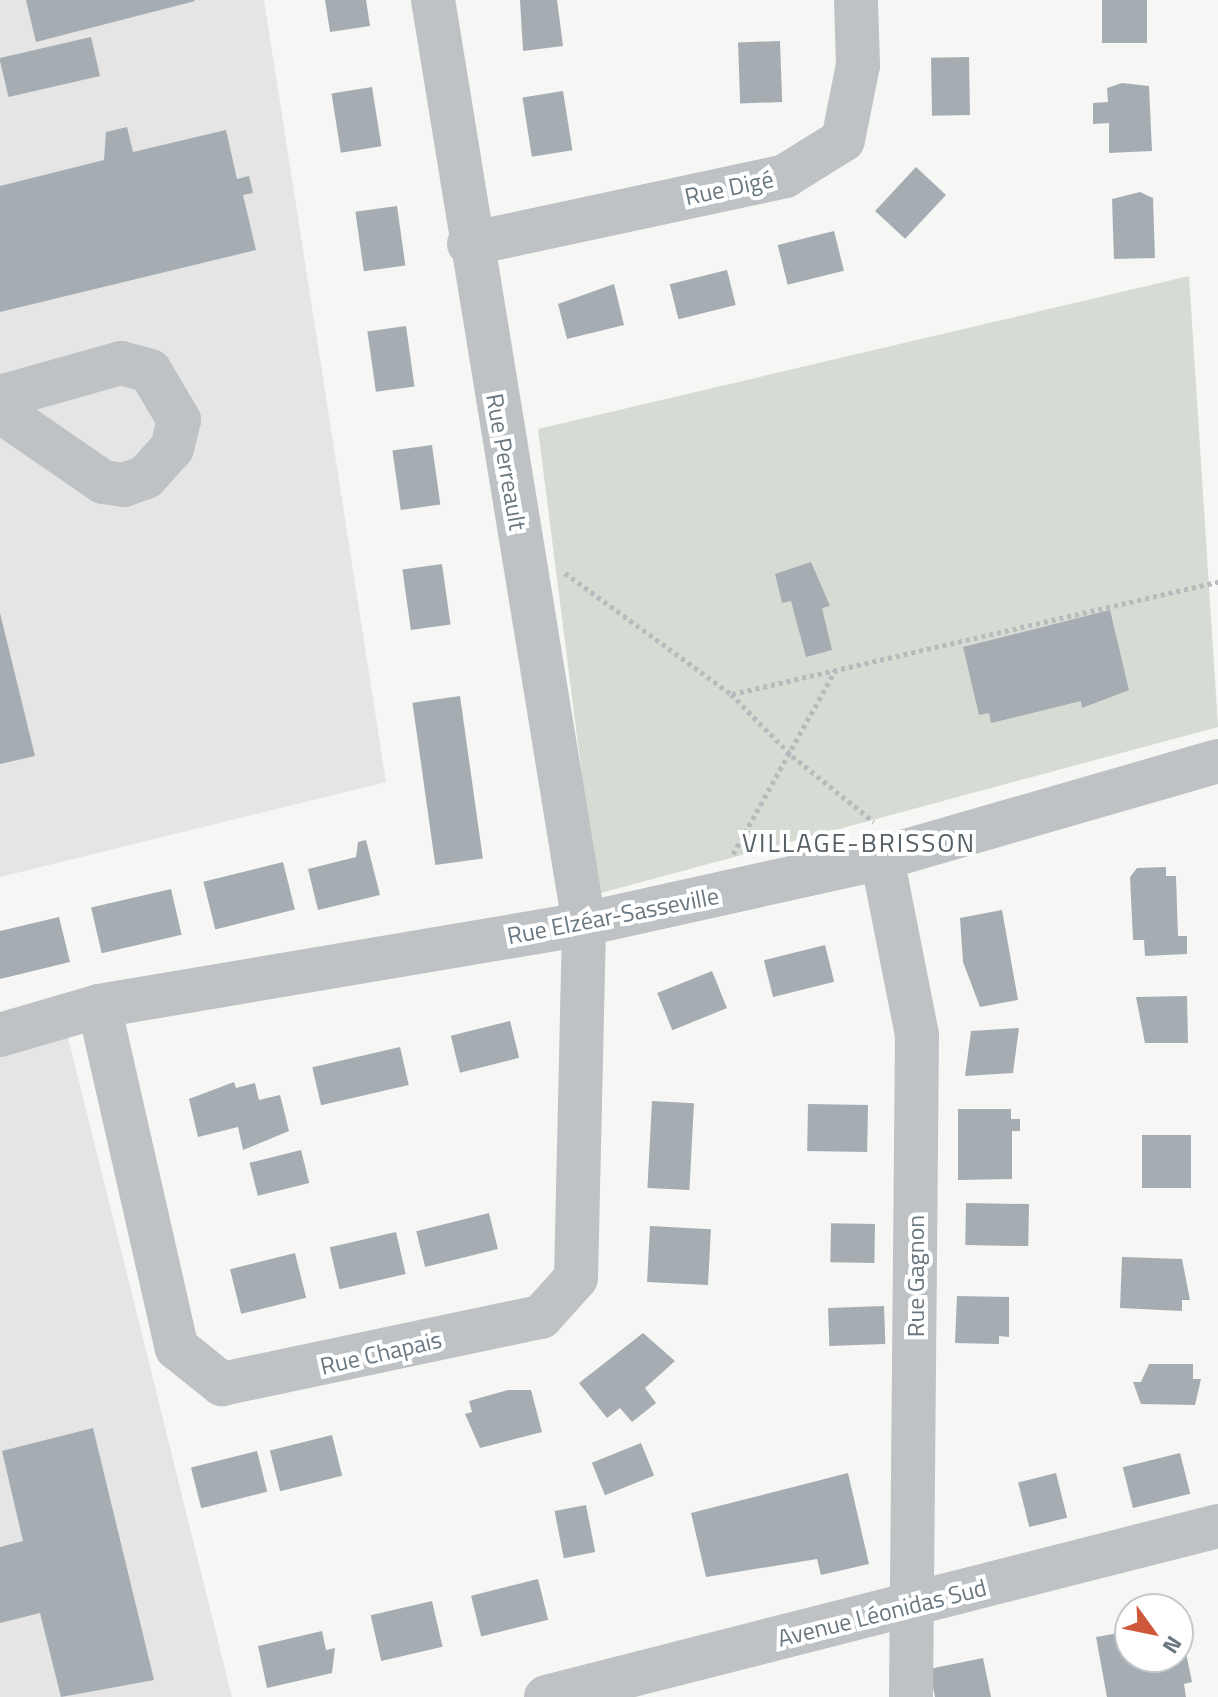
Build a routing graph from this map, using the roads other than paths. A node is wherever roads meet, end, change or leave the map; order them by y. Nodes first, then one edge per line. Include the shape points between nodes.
1 (433, 0) edge
2 (856, 0) edge
3 (469, 244) junction
4 (0, 397) edge
5 (0, 411) edge
6 (1218, 761) edge
7 (896, 854) junction
8 (584, 924) junction
9 (99, 1006) junction
10 (0, 1035) edge
11 (1218, 1526) edge
12 (914, 1606) junction
13 (546, 1697) edge
14 (911, 1697) edge

1 - 3 street, Rue Perreault
2 - 3 street, Rue Digé via 858,65 843,140 785,176
3 - 8 street, Rue Perreault
4 - 5 street via 121,363 150,371 167,388 179,420 172,448 146,477 124,485 103,482
6 - 7 street, Rue Elzéar-Sasseville
7 - 8 street, Rue Elzéar-Sasseville
7 - 12 street, Rue Gagnon via 917,1035
8 - 9 street, Rue Elzéar-Sasseville
8 - 9 street, Rue Chapais via 576,1278 541,1317 285,1374 222,1384 177,1348
9 - 10 street, Rue Elzéar-Sasseville
11 - 12 street, Avenue Léonidas Sud
12 - 13 street, Avenue Léonidas Sud
12 - 14 street, Rue Gagnon

